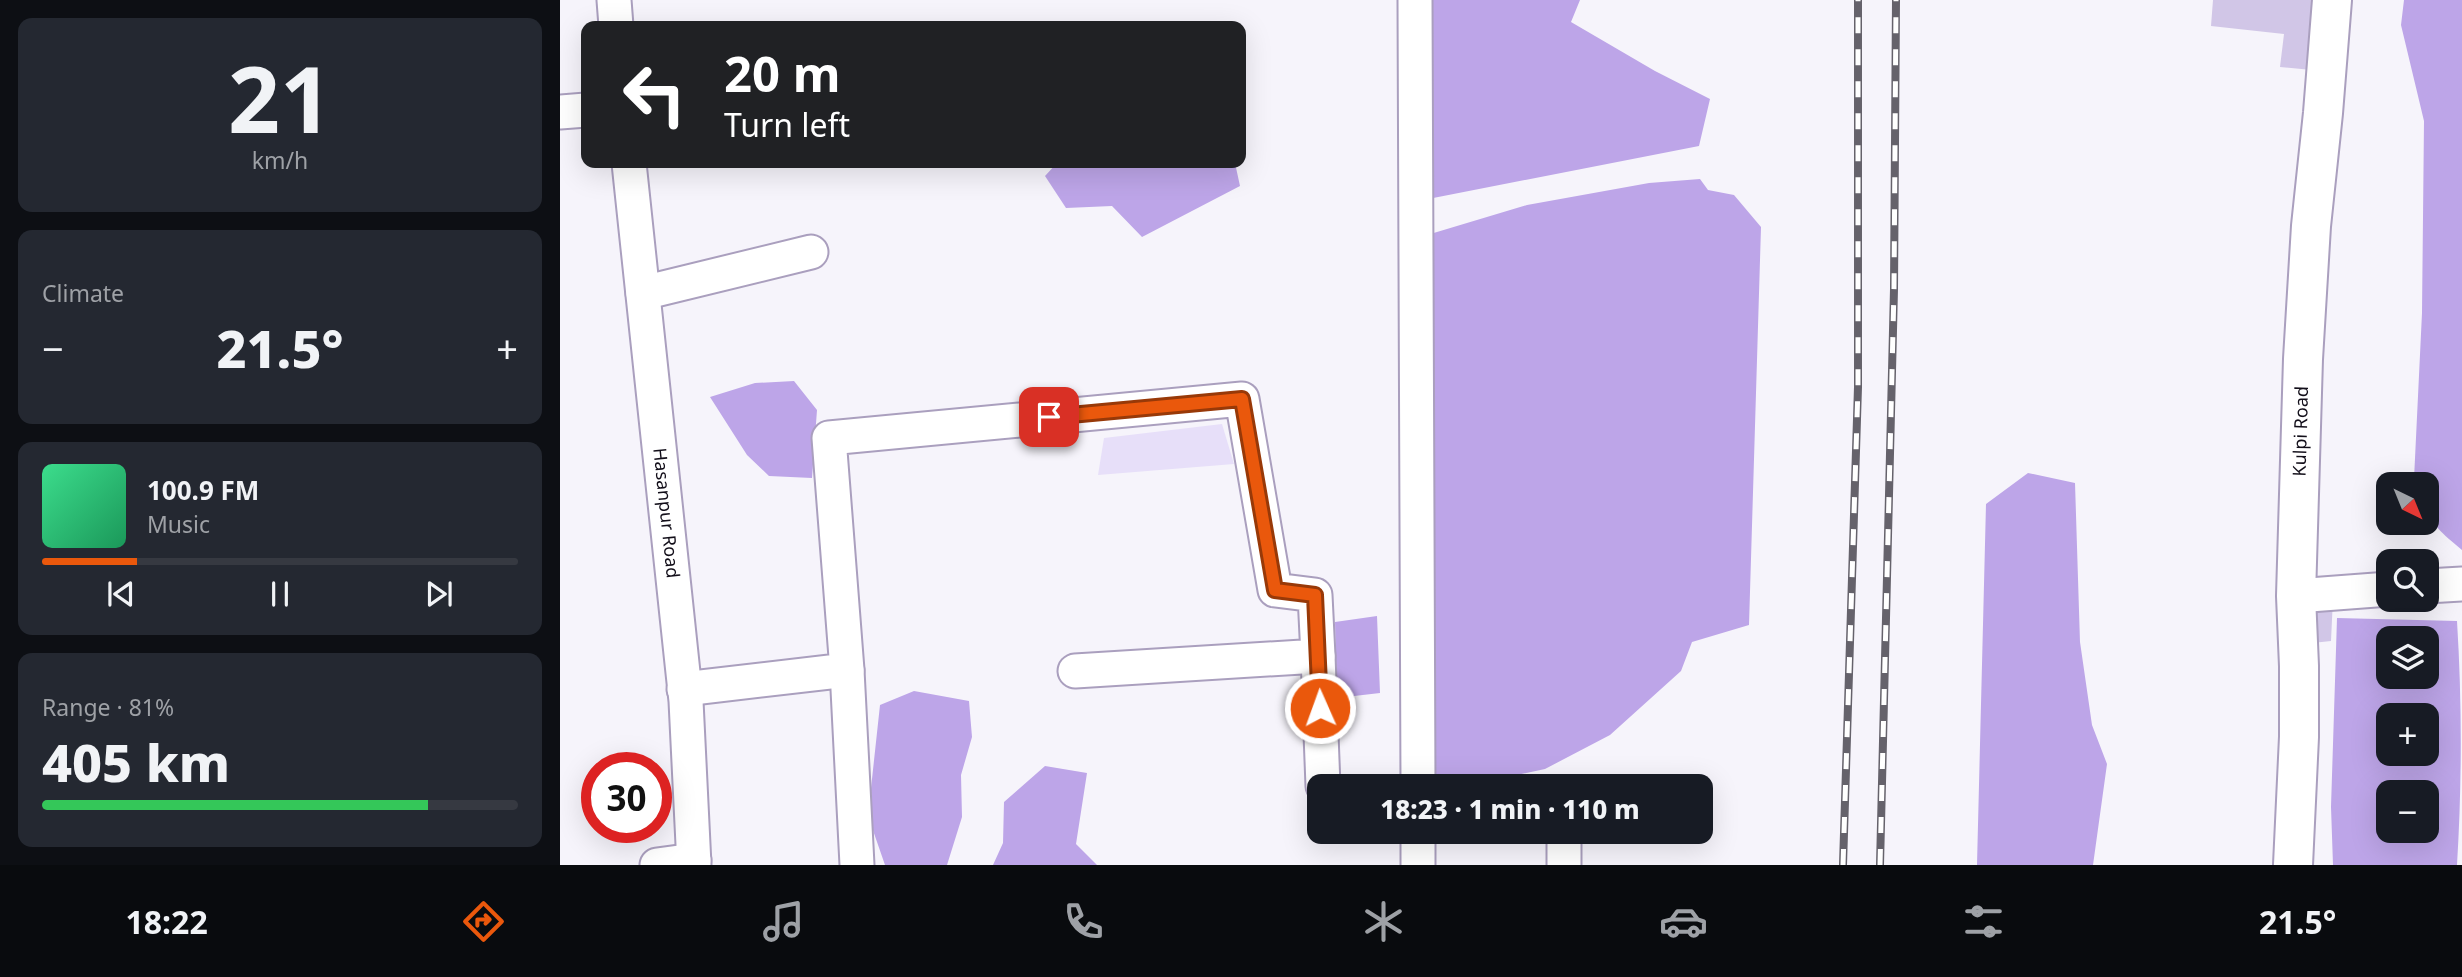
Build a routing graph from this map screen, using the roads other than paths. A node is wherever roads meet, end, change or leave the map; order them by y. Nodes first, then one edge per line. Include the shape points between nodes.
1 (614, 0) edge
2 (1415, 0) edge
3 (2332, 0) edge
4 (616, 21) edge
5 (581, 110) edge
6 (560, 112) edge
7 (630, 168) edge
8 (811, 252) dead end
9 (643, 293) junction
10 (2462, 584) edge
11 (2439, 585) edge
12 (2376, 590) edge
13 (2296, 596) junction
14 (1318, 656) junction
15 (847, 670) junction
16 (1075, 671) dead end
17 (684, 688) junction
18 (1323, 774) edge
19 (1418, 774) edge
20 (1418, 844) edge
21 (1564, 844) edge
22 (694, 863) edge
23 (657, 865) edge
24 (857, 865) edge
25 (1418, 865) edge
26 (1564, 865) edge
27 (2293, 865) edge

1 - 4 street
2 - 19 street
3 - 13 main road, Kulpi Road via 2310,240
5 - 6 street
7 - 9 street, Hasanpur Road
8 - 9 street
9 - 17 street, Hasanpur Road
10 - 11 street
12 - 13 street
13 - 27 main road, Kulpi Road via 2299,737
14 - 15 street via 1315,595 1275,590 1242,399 829,438
14 - 16 street
14 - 18 street
15 - 17 street
15 - 24 street
17 - 22 street, Hasanpur Road
20 - 25 street
21 - 26 street
22 - 23 street

